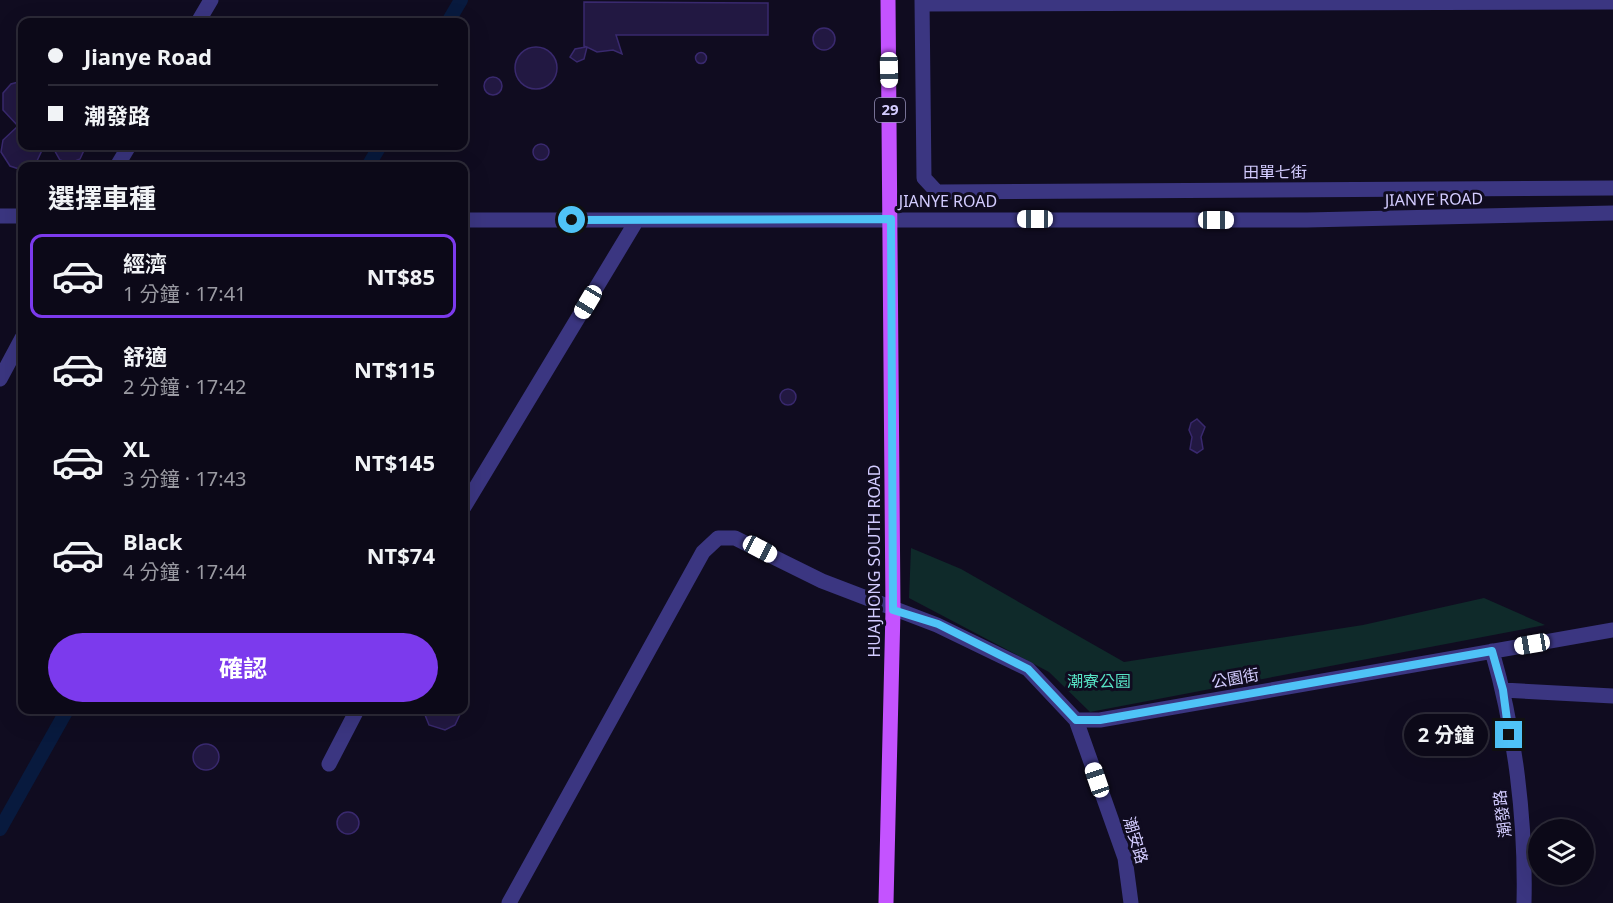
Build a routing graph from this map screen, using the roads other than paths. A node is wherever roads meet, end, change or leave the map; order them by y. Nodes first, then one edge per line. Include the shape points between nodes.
1 (211, 0) edge
2 (888, 0) edge
3 (922, 2) edge
4 (1613, 2) edge
5 (200, 18) edge
6 (1613, 188) edge
7 (1613, 213) edge
8 (0, 216) edge
9 (18, 216) edge
10 (891, 219) junction
11 (468, 220) edge
12 (637, 220) junction
13 (18, 345) edge
14 (0, 379) edge
15 (468, 500) edge
16 (893, 610) junction
17 (1613, 630) edge
18 (1492, 651) junction
19 (1503, 690) junction
20 (1613, 696) edge
21 (355, 714) edge
22 (1076, 720) junction
23 (329, 764) dead end
24 (509, 903) edge
25 (886, 903) edge
26 (1131, 903) edge
27 (1524, 903) edge

1 - 5 street
2 - 10 main road, 29
3 - 4 street
3 - 6 street, 田單七街 via 924,178 937,192
7 - 10 street, JIANYE ROAD via 1307,220
8 - 9 street
10 - 12 street, JIANYE ROAD
10 - 16 main road, HUAJHONG SOUTH ROAD / 29
11 - 12 street, JIANYE ROAD
12 - 15 street
13 - 14 street
16 - 22 street via 938,624 1028,669
16 - 24 street via 822,582 735,538 718,538 703,552
16 - 25 main road, HUAJHONG SOUTH ROAD / 29
17 - 18 street, 公園街
18 - 19 street, 潮發路
18 - 22 street, 公園街 via 1100,720
19 - 20 street
19 - 27 street, 潮發路 via 1522,826
21 - 23 street
22 - 26 street, 潮安路 via 1125,858

